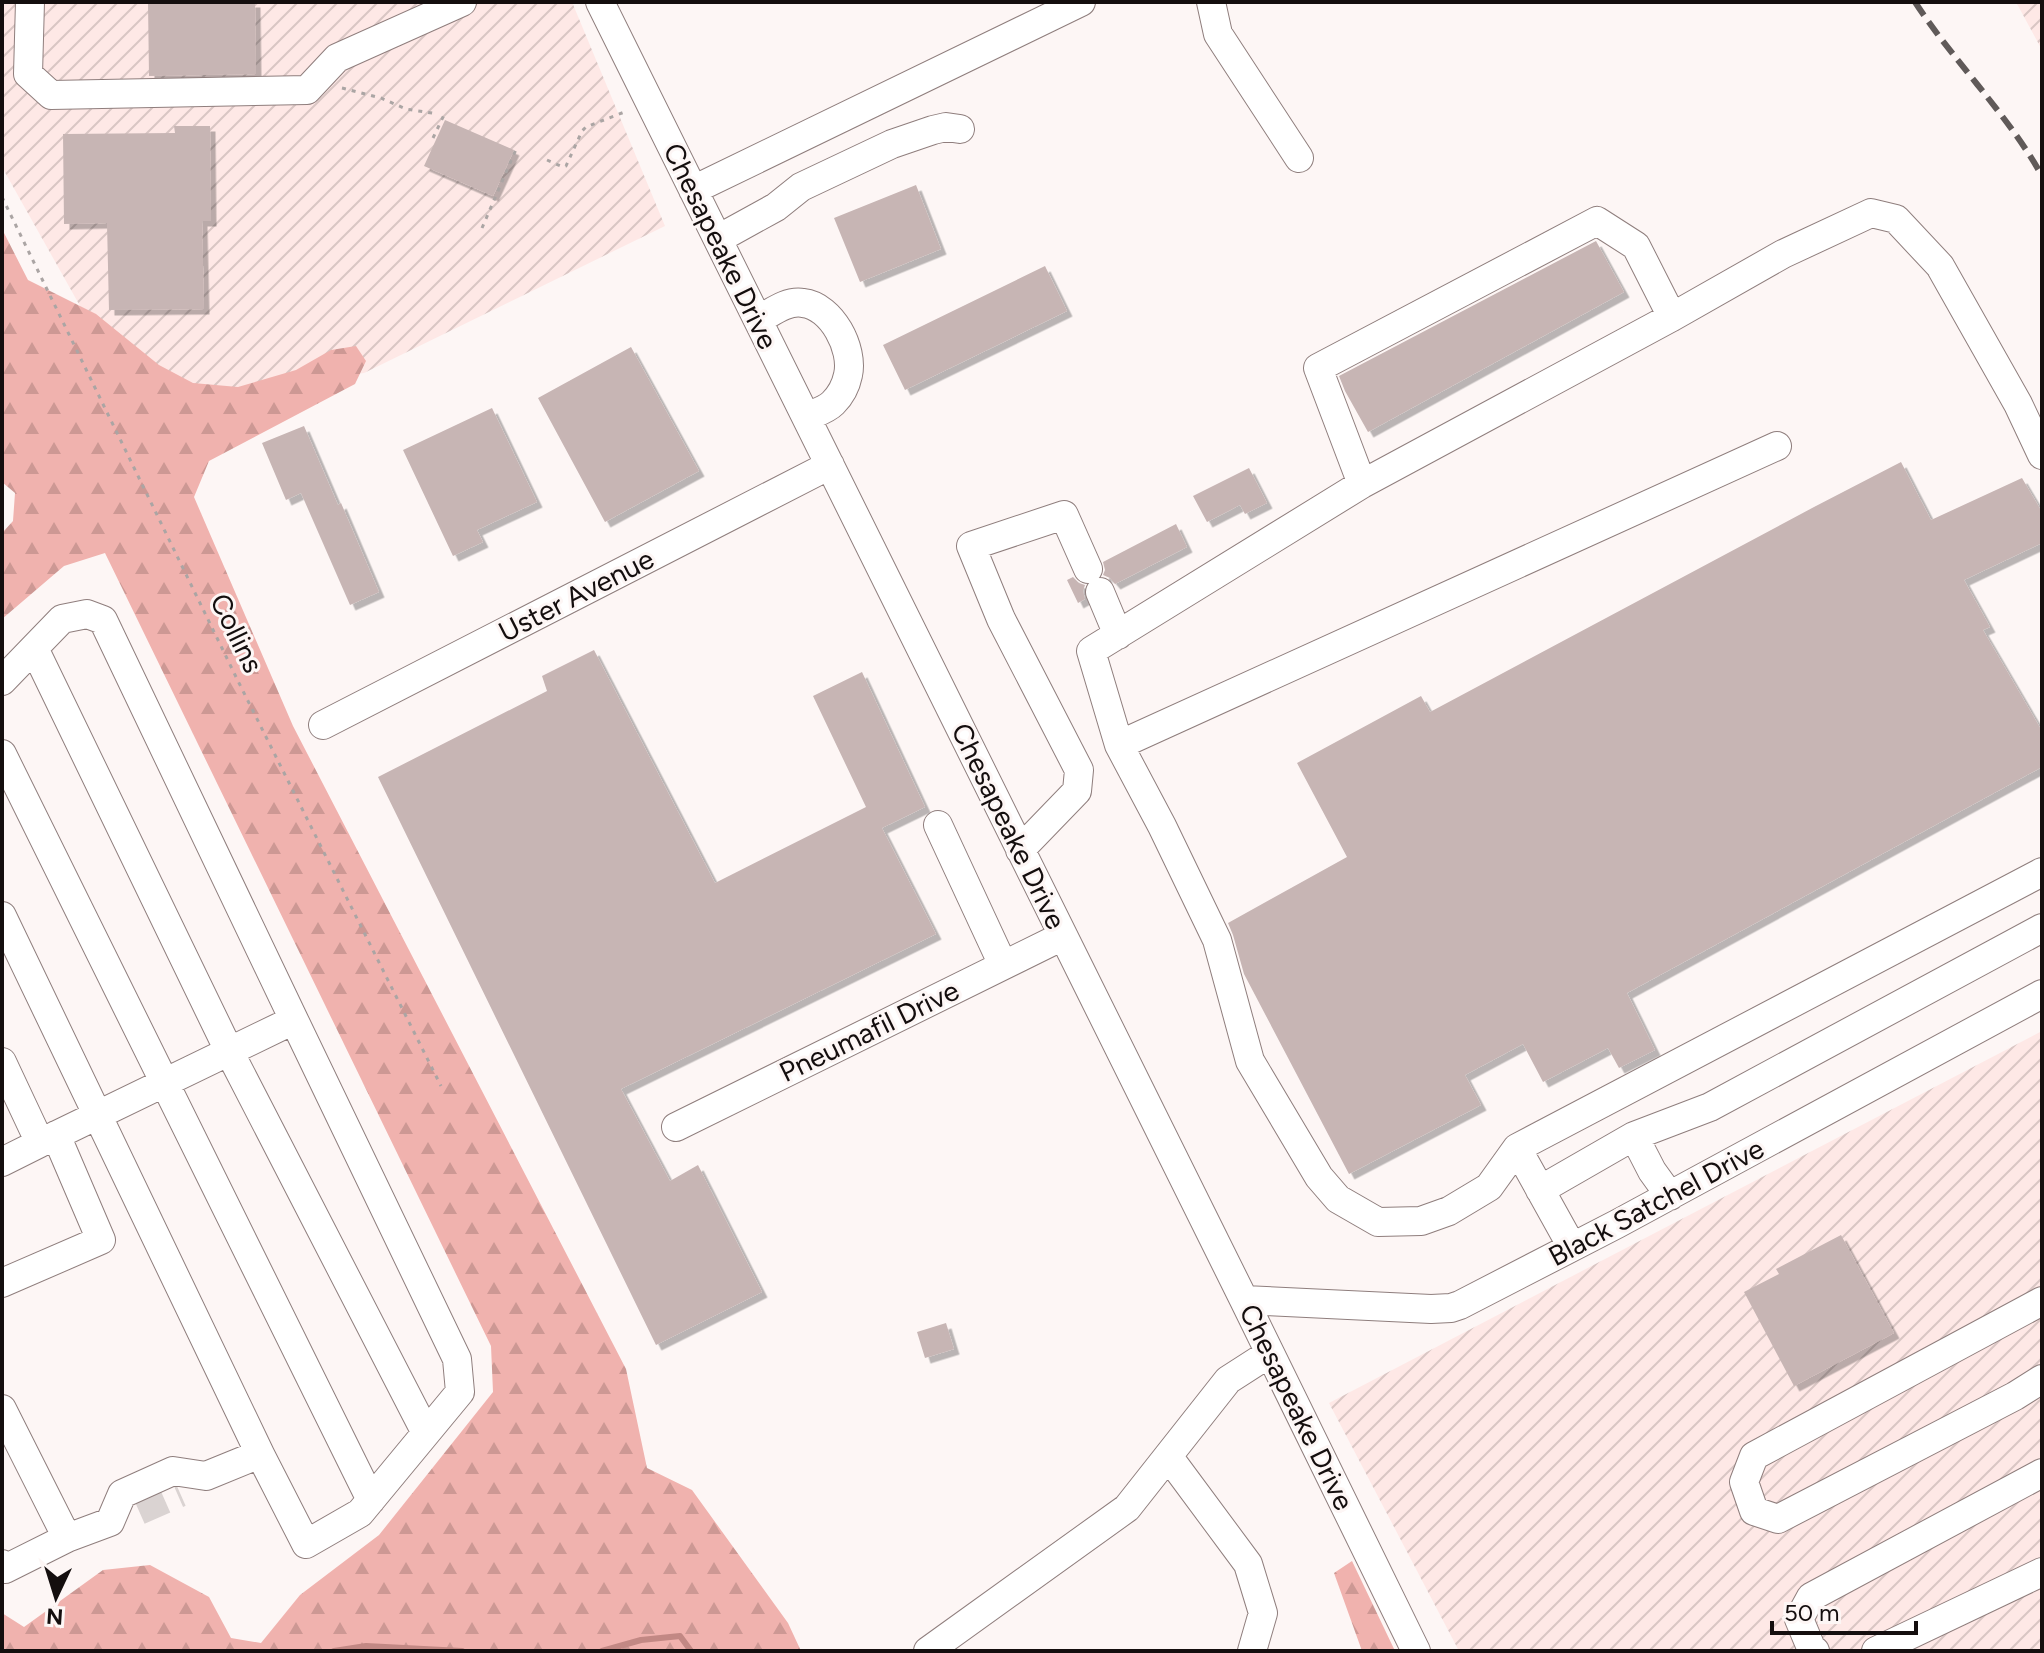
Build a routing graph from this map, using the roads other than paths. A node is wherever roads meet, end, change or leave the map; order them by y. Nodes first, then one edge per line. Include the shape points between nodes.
1 (30, 2) edge
2 (462, 2) edge
3 (600, 2) edge
4 (1081, 2) edge
5 (1211, 2) edge
6 (960, 129) dead end
7 (1299, 158) dead end
8 (693, 190) junction
9 (718, 239) junction
10 (1672, 317) junction
11 (758, 320) junction
12 (806, 417) junction
13 (1777, 446) dead end
14 (2042, 455) edge
15 (830, 465) junction
16 (1362, 484) junction
17 (1118, 635) junction
18 (34, 648) junction
19 (2, 681) edge
20 (323, 725) dead end
21 (1119, 745) junction
22 (2, 754) edge
23 (938, 825) dead end
24 (1020, 850) junction
25 (2042, 872) edge
26 (2, 916) edge
27 (2042, 928) edge
28 (1063, 936) junction
29 (1003, 965) junction
30 (2042, 994) edge
31 (294, 1020) junction
32 (229, 1051) junction
33 (2, 1062) edge
34 (164, 1082) junction
35 (97, 1114) junction
36 (676, 1127) dead end
37 (1634, 1136) junction
38 (48, 1139) junction
39 (1517, 1148) junction
40 (2, 1162) edge
41 (1540, 1190) junction
42 (1670, 1196) junction
43 (1572, 1247) junction
44 (2, 1283) edge
45 (1244, 1300) junction
46 (2042, 1301) edge
47 (1270, 1353) junction
48 (2042, 1379) edge
49 (2, 1409) edge
50 (426, 1433) junction
51 (260, 1454) junction
52 (1168, 1456) junction
53 (2042, 1473) edge
54 (206, 1476) junction
55 (180, 1493) tunnel mouth
56 (371, 1500) junction
57 (139, 1511) tunnel mouth
58 (110, 1522) junction
59 (67, 1538) junction
60 (2, 1564) edge
61 (2042, 1572) edge
62 (928, 1651) edge
63 (1252, 1651) edge
64 (1416, 1651) edge
65 (1815, 1651) edge
66 (1876, 1651) edge

1 - 2 street via 28,74 51,95 307,90 337,58
3 - 8 street, Chesapeake Drive
4 - 8 street
5 - 7 street via 1218,34
6 - 9 street via 946,127 892,144 801,187
8 - 9 street, Chesapeake Drive
9 - 11 street, Chesapeake Drive
10 - 14 street via 1783,254 1871,213 1896,219 1940,266
10 - 16 street
10 - 16 street via 1636,246 1597,221 1318,368
11 - 12 street, Chesapeake Drive
11 - 12 street via 793,303 805,303 825,312 844,342 849,359 842,390 834,402
12 - 15 street, Chesapeake Drive
13 - 21 street
15 - 20 street, Uster Avenue
15 - 24 street, Chesapeake Drive
16 - 17 street
17 - 21 street via 1091,651
17 - 24 street via 1064,515 971,546 1001,619 1079,770 1077,791
18 - 19 street
18 - 31 street via 62,619 87,614 103,620
18 - 32 street
21 - 39 street via 1217,940 1250,1061 1319,1177 1338,1199 1378,1222 1421,1221 1489,1187
22 - 34 street
23 - 29 street
24 - 28 street, Chesapeake Drive
25 - 39 street
26 - 35 street
27 - 37 street via 1710,1107
28 - 29 street, Pneumafil Drive
28 - 45 street, Chesapeake Drive
29 - 36 street, Pneumafil Drive
30 - 42 street, Black Satchel Drive
31 - 32 street
31 - 50 street via 457,1359 460,1392
32 - 34 street
32 - 50 street
33 - 38 street
34 - 35 street
34 - 56 street
35 - 38 street
35 - 51 street
37 - 41 street
37 - 42 street
38 - 40 street
38 - 44 street via 101,1240
39 - 41 street
41 - 43 street
42 - 43 street, Black Satchel Drive
43 - 45 street, Black Satchel Drive via 1451,1308
45 - 47 street, Chesapeake Drive
46 - 48 street via 1754,1456 1744,1482 1754,1511 1778,1519
47 - 52 street via 1228,1380
47 - 64 street, Chesapeake Drive
49 - 59 street
50 - 56 street
51 - 54 street
51 - 56 street via 306,1544 360,1513
52 - 62 street via 1127,1508
52 - 63 street via 1248,1564 1263,1613
53 - 65 street via 1811,1597 1799,1619
54 - 55 street
54 - 58 street via 173,1471 122,1494
57 - 58 street
58 - 59 street
59 - 60 street via 5,1569
61 - 66 street

